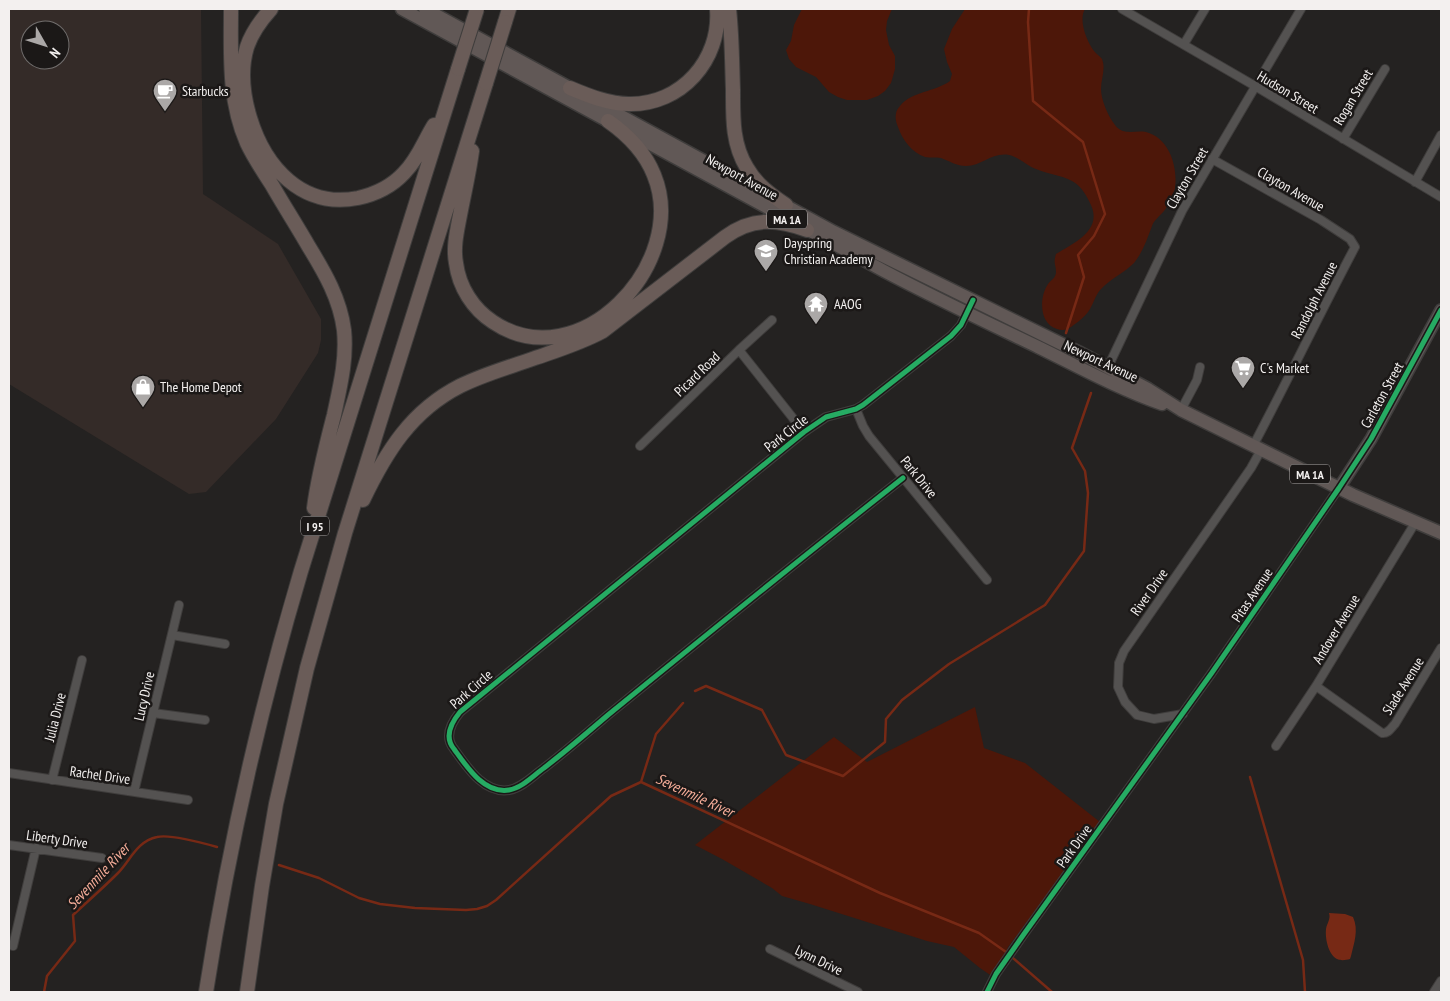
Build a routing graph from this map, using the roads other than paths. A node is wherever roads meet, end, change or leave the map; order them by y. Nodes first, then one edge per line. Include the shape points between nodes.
1 (231, 9) edge
2 (271, 9) edge
3 (402, 9) edge
4 (424, 9) edge
5 (477, 9) edge
6 (509, 9) edge
7 (717, 9) edge
8 (729, 9) edge
9 (1122, 9) edge
10 (1205, 9) edge
11 (1301, 9) edge
12 (1184, 44) junction
13 (1385, 69) dead end
14 (1255, 86) junction
15 (570, 88) junction
16 (449, 98) junction
17 (478, 108) junction
18 (608, 121) junction
19 (1441, 135) edge
20 (1343, 139) junction
21 (1212, 159) junction
22 (1416, 182) junction
23 (1441, 197) edge
24 (786, 206) junction
25 (808, 230) junction
26 (1355, 245) joint
27 (973, 300) junction
28 (1441, 310) edge
29 (967, 313) junction
30 (772, 320) dead end
31 (739, 350) junction
32 (1108, 367) junction
33 (1200, 367) dead end
34 (856, 409) junction
35 (1181, 410) junction
36 (804, 432) junction
37 (640, 446) dead end
38 (1257, 448) junction
39 (903, 478) junction
40 (1339, 488) junction
41 (1415, 522) junction
42 (1441, 533) edge
43 (342, 543) junction
44 (306, 554) junction
45 (987, 580) dead end
46 (179, 605) dead end
47 (172, 635) junction
48 (225, 644) dead end
49 (1441, 648) edge
50 (82, 660) dead end
51 (1316, 686) junction
52 (153, 713) junction
53 (1183, 714) junction
54 (205, 720) dead end
55 (1276, 746) dead end
56 (9, 773) edge
57 (52, 780) junction
58 (134, 792) junction
59 (188, 800) dead end
60 (9, 844) edge
61 (36, 848) junction
62 (102, 858) dead end
63 (13, 946) dead end
64 (770, 949) dead end
65 (1441, 981) edge
66 (206, 992) edge
67 (247, 992) edge
68 (858, 992) edge
69 (987, 992) edge
70 (1434, 992) edge

1 - 44 highway via 232,80 240,124 255,158 325,273 337,300 344,330 342,377 317,486
2 - 16 highway via 258,25 247,48 243,67 245,97 254,129 267,156 286,178 302,189 319,196 343,199 367,196 386,188 415,160
3 - 18 main road, Newport Avenue / MA 1A
4 - 15 main road, Newport Avenue / MA 1A
5 - 16 highway, I 95, bridge
6 - 17 highway, I 95, bridge
7 - 15 highway via 716,32 708,57 693,78 674,93 649,103 623,104
8 - 24 highway via 733,124 738,149 752,176
9 - 12 street, Hudson Street
10 - 12 street
11 - 14 street, Clayton Street
12 - 14 street, Hudson Street
13 - 20 street, Rogan Street
14 - 20 street, Hudson Street
14 - 21 street, Clayton Street
15 - 24 main road, Newport Avenue / MA 1A
16 - 44 highway, I 95
17 - 18 highway via 456,236 457,268 467,295 484,315 507,330 532,337 570,333 606,315 634,288 652,255 660,215 657,181 640,150
17 - 43 highway, I 95
18 - 25 main road, Newport Avenue / MA 1A
19 - 22 street
20 - 22 street, Hudson Street
21 - 26 street, Clayton Avenue via 1321,220 1350,238
21 - 32 street, Clayton Street via 1175,224
22 - 23 street, Hudson Street
24 - 27 main road, Newport Avenue / MA 1A
25 - 29 main road, Newport Avenue / MA 1A
25 - 43 highway via 775,222 757,222 740,227 603,331 473,380 438,399 414,420 389,450
26 - 38 street, Randolph Avenue
27 - 29 street, Park Circle
27 - 32 main road, Newport Avenue / MA 1A
28 - 40 street, Carleton Street via 1371,439
29 - 34 street, Park Circle via 951,336
29 - 35 main road, Newport Avenue / MA 1A via 1117,386
30 - 31 street, Picard Road
31 - 36 street
31 - 37 street, Picard Road
32 - 35 main road, Newport Avenue / MA 1A
33 - 35 street via 1197,380
34 - 36 street, Park Circle via 826,417
34 - 39 street, Park Drive via 869,436
35 - 38 main road, Newport Avenue / MA 1A
36 - 39 street, Park Circle via 460,712 453,721 449,737 452,747 473,774 497,789 518,787
38 - 40 main road, Newport Avenue / MA 1A
38 - 53 street, River Drive via 1251,468 1119,663 1118,687 1125,702 1137,715 1154,719
39 - 45 street, Park Drive
40 - 41 main road, Newport Avenue / MA 1A
40 - 53 street, Pitas Avenue
41 - 42 main road, Newport Avenue / MA 1A
41 - 51 street, Andover Avenue
43 - 67 highway, I 95 via 307,668 282,777
44 - 66 highway, I 95 via 245,785
46 - 47 street, Lucy Drive
47 - 48 street
47 - 52 street, Lucy Drive
49 - 51 street, Slade Avenue via 1395,724 1384,734
50 - 57 street, Julia Drive
51 - 55 street, Andover Avenue
52 - 54 street
52 - 58 street, Lucy Drive
53 - 69 street, Park Drive via 1007,958
56 - 57 street, Rachel Drive
57 - 58 street, Rachel Drive
58 - 59 street, Rachel Drive
60 - 61 street, Liberty Drive
61 - 62 street, Liberty Drive
61 - 63 street
64 - 68 street, Lynn Drive
65 - 70 street

